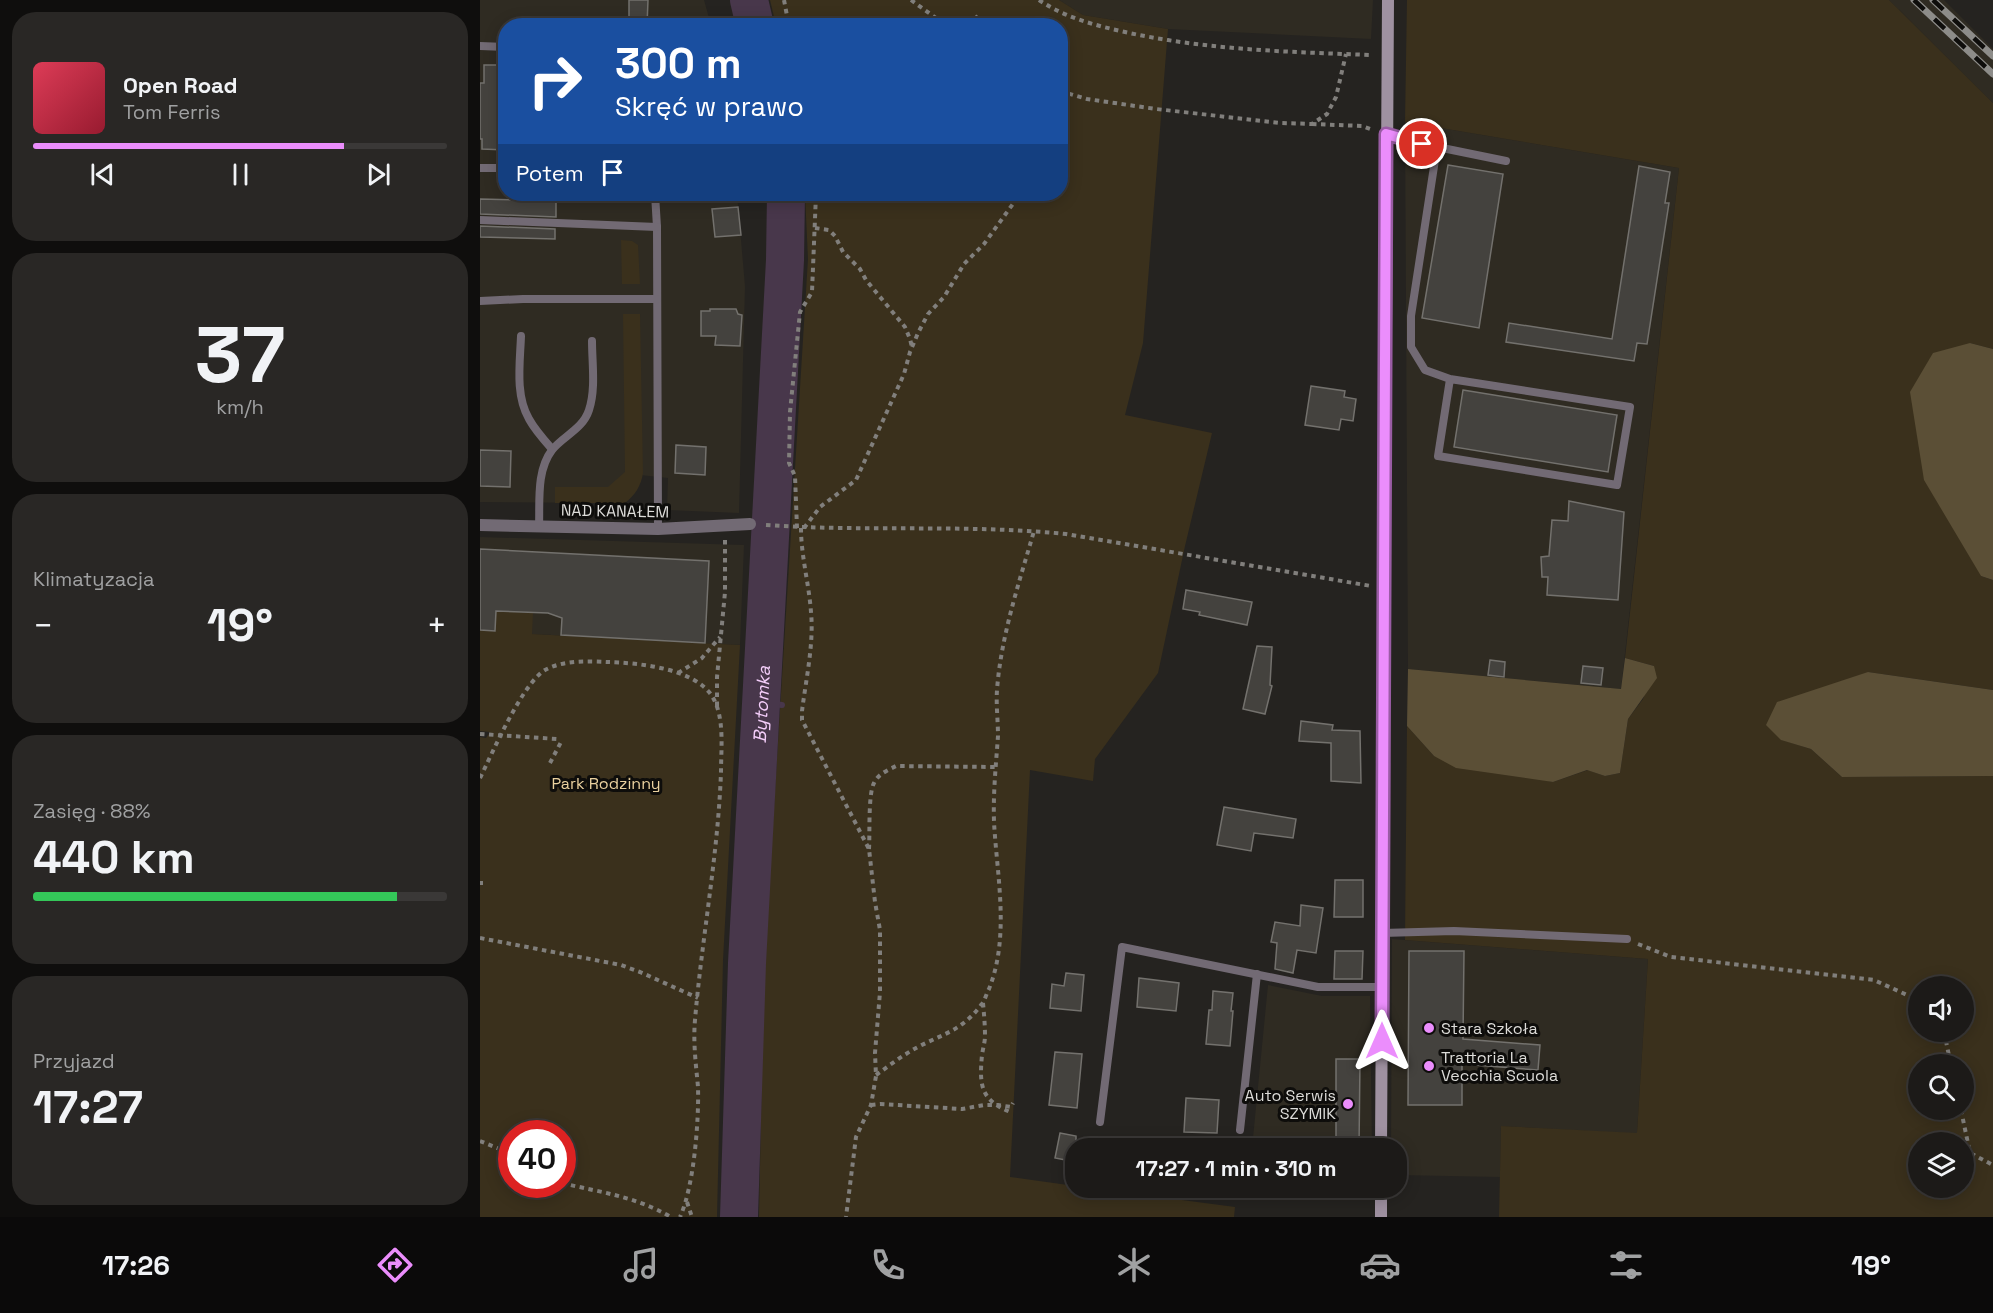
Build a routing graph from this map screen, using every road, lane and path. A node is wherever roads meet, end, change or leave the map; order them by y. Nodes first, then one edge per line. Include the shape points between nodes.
1 (783, 0) edge
2 (911, 0) edge
3 (1039, 0) edge
4 (1388, 0) edge
5 (975, 16) dead end
6 (787, 18) edge
7 (936, 18) edge
8 (978, 18) edge
9 (480, 46) edge
10 (498, 47) edge
11 (1346, 54) junction
12 (1387, 56) junction
13 (1068, 93) edge
14 (1312, 124) junction
15 (1386, 134) junction
16 (1437, 147) junction
17 (1506, 161) dead end
18 (480, 168) edge
19 (498, 168) edge
20 (655, 201) edge
21 (816, 201) edge
22 (1015, 201) edge
23 (480, 220) edge
24 (657, 227) junction
25 (815, 228) junction
26 (657, 299) junction
27 (480, 301) edge
28 (520, 336) dead end
29 (592, 341) dead end
30 (912, 347) junction
31 (1450, 379) junction
32 (552, 449) junction
33 (750, 524) joint
34 (480, 525) edge
35 (725, 526) junction
36 (539, 527) junction
37 (799, 528) junction
38 (658, 529) junction
39 (1034, 531) junction
40 (1384, 586) junction
41 (720, 636) junction
42 (677, 673) junction
43 (717, 707) junction
44 (480, 734) edge
45 (501, 736) junction
46 (550, 763) dead end
47 (995, 767) junction
48 (480, 778) edge
49 (869, 849) junction
50 (1382, 933) junction
51 (480, 938) edge
52 (1627, 939) joint
53 (1257, 974) junction
54 (1382, 987) junction
55 (1908, 995) edge
56 (698, 998) junction
57 (983, 1003) junction
58 (876, 1076) junction
59 (1013, 1103) dead end
60 (871, 1105) junction
61 (996, 1106) junction
62 (1013, 1113) dead end
63 (1963, 1120) edge
64 (1100, 1122) dead end
65 (1240, 1130) dead end
66 (1381, 1138) edge
67 (480, 1141) edge
68 (498, 1148) edge
69 (1993, 1165) edge
70 (576, 1187) edge
71 (1381, 1198) edge
72 (687, 1202) junction
73 (671, 1217) edge
74 (680, 1217) edge
75 (692, 1217) edge
76 (846, 1217) edge
77 (1381, 1217) edge

1 - 6 path
2 - 7 path
3 - 11 path via 1078,21 1155,38 1211,46
4 - 12 street
5 - 8 path
9 - 10 lane
11 - 12 path
11 - 14 path via 1336,97 1327,114
12 - 15 street
13 - 14 path via 1156,109
14 - 15 path via 1362,126
15 - 16 lane
15 - 40 street
16 - 17 lane
16 - 31 lane via 1411,316 1411,346 1425,370
18 - 19 lane
20 - 24 lane
21 - 25 path
22 - 30 path via 984,244 963,264 944,297 928,314
23 - 24 lane
24 - 26 lane
25 - 30 path via 829,230 835,236 843,252 904,327
25 - 37 path via 812,292 800,312 790,412 789,463 795,476
26 - 27 lane
26 - 38 lane
28 - 32 lane via 522,405 529,421
29 - 32 lane via 588,413
30 - 37 path via 861,472 849,487
31 - 31 lane via 1630,407 1617,485 1438,456
32 - 36 lane via 541,479
33 - 35 street, NAD KANAŁEM
33 - 37 path
34 - 36 street, NAD KANAŁEM
35 - 38 street, NAD KANAŁEM
35 - 41 path
36 - 38 street, NAD KANAŁEM
37 - 39 path
37 - 49 path via 812,614 802,720
39 - 40 path
39 - 47 path via 1007,628 1000,670
40 - 50 street
41 - 42 path via 702,658
41 - 43 path
42 - 43 path via 702,686
42 - 45 path via 627,663 558,665 532,681
43 - 56 path via 721,733 718,825
44 - 45 path
45 - 46 path via 559,740
45 - 48 path
47 - 49 path via 896,766 883,772 874,783 870,798
47 - 57 path via 1000,931 997,963
49 - 58 path via 880,930
50 - 52 lane via 1454,931
50 - 54 street
51 - 56 path via 621,966
52 - 55 path via 1671,957 1874,980
53 - 54 lane via 1318,987
53 - 64 lane via 1122,947
53 - 65 lane
54 - 66 street
56 - 72 path via 694,1038 697,1112
57 - 58 path via 951,1033 906,1054
57 - 61 path via 982,1088
58 - 60 path
59 - 61 path via 1011,1107
60 - 61 path via 962,1109
60 - 76 path via 856,1137
61 - 62 path
63 - 69 path via 1970,1153
67 - 68 path
70 - 73 path via 636,1200
71 - 77 street
72 - 74 path
72 - 75 path

